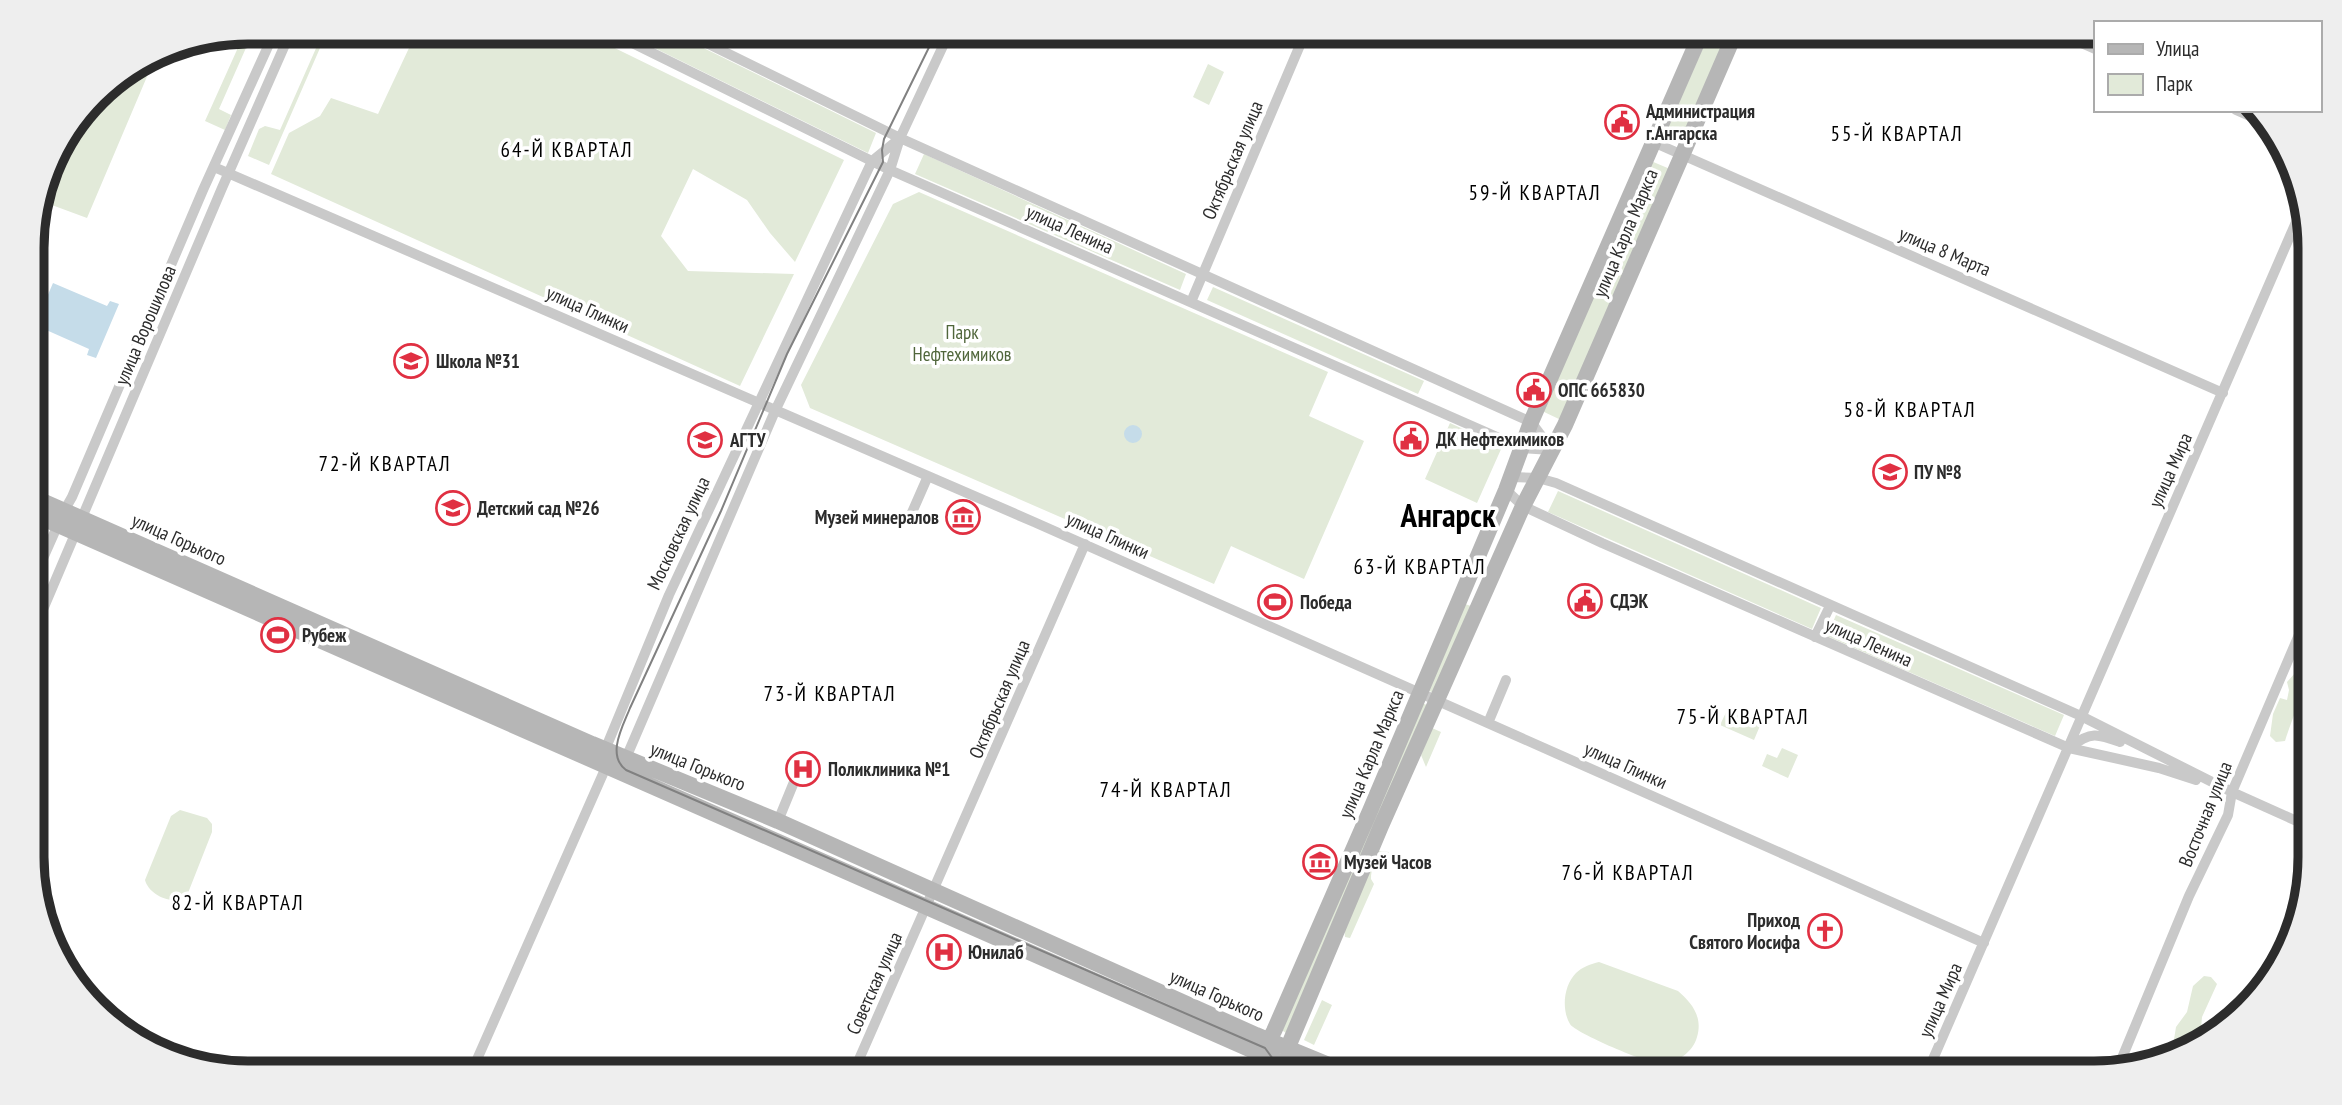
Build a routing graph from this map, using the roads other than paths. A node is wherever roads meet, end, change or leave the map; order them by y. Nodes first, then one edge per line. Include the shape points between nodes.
1 (270, 44) edge
2 (286, 44) edge
3 (633, 44) edge
4 (707, 44) edge
5 (944, 44) edge
6 (1301, 44) edge
7 (1697, 44) edge
8 (1731, 44) edge
9 (900, 138) junction
10 (1653, 142) junction
11 (1681, 155) junction
12 (872, 161) junction
13 (214, 167) junction
14 (890, 170) junction
15 (230, 173) junction
16 (2297, 220) edge
17 (1203, 276) junction
18 (1191, 302) junction
19 (2223, 393) junction
20 (758, 402) junction
21 (775, 411) junction
22 (1531, 422) junction
23 (1522, 448) junction
24 (1552, 450) junction
25 (928, 477) junction
26 (1538, 478) junction
27 (1509, 483) junction
28 (44, 506) edge
29 (1523, 506) junction
30 (44, 516) edge
31 (911, 517) dead end
32 (60, 518) junction
33 (78, 526) junction
34 (1084, 544) junction
35 (44, 555) edge
36 (1830, 606) junction
37 (44, 607) edge
38 (1815, 637) junction
39 (2298, 637) edge
40 (1506, 680) dead end
41 (1419, 694) junction
42 (1437, 701) junction
43 (2081, 716) junction
44 (1488, 723) junction
45 (2069, 748) junction
46 (605, 750) junction
47 (2155, 754) junction
48 (624, 757) junction
49 (606, 767) junction
50 (794, 782) dead end
51 (2232, 792) junction
52 (778, 821) junction
53 (2298, 822) edge
54 (930, 899) junction
55 (1984, 943) junction
56 (1265, 1047) junction
57 (1288, 1047) junction
58 (2122, 1059) edge
59 (476, 1061) edge
60 (858, 1061) edge
61 (1257, 1061) edge
62 (1280, 1061) edge
63 (1289, 1061) edge
64 (1320, 1061) edge
65 (1932, 1061) edge

1 - 13 street, улица Ворошилова
2 - 15 street, улица Ворошилова
3 - 12 street, улица Ленина
4 - 9 street, улица Ленина
5 - 9 street, Московская улица
6 - 17 street, Октябрьская улица
7 - 10 main road, улица Карла Маркса
8 - 11 main road, улица Карла Маркса
9 - 12 street, Московская улица
9 - 14 street, Московская улица
9 - 17 street, улица Ленина
10 - 11 street, улица 8 Марта
10 - 22 main road, улица Карла Маркса
11 - 19 street, улица 8 Марта
11 - 24 main road, улица Карла Маркса
12 - 14 street, улица Ленина
12 - 20 street, Московская улица
13 - 15 street, улица Глинки
13 - 32 street, улица Ворошилова
14 - 18 street, улица Ленина
14 - 21 street, Московская улица
15 - 20 street, улица Глинки
15 - 33 street, улица Ворошилова
16 - 19 street, улица Мира
17 - 18 street, Октябрьская улица
17 - 22 street, улица Ленина
18 - 23 street, улица Ленина
19 - 43 street, улица Мира
20 - 21 street, улица Глинки
20 - 46 street, Московская улица via 669,595
21 - 25 street, улица Глинки
21 - 48 street, Московская улица
22 - 23 main road, улица Карла Маркса
22 - 24 street, улица Ленина
23 - 24 street
23 - 27 main road, улица Карла Маркса
24 - 26 main road, улица Карла Маркса
25 - 31 street
25 - 34 street, улица Глинки
26 - 27 street, улица Ленина
26 - 29 main road, улица Карла Маркса
26 - 36 street, улица Ленина
27 - 29 street, улица Ленина
27 - 41 main road, улица Карла Маркса
28 - 32 main road, улица Горького
29 - 38 street, улица Ленина
29 - 42 main road, улица Карла Маркса
30 - 32 main road, улица Горького
32 - 33 main road, улица Горького
32 - 35 street, улица Ворошилова
33 - 37 street, улица Ворошилова
33 - 46 main road, улица Горького
33 - 49 main road, улица Горького
34 - 41 street, улица Глинки
34 - 54 street, Октябрьская улица
36 - 38 street
36 - 43 street, улица Ленина
38 - 45 street, улица Ленина
39 - 51 street, Восточная улица
40 - 44 street
41 - 42 street, улица Глинки
41 - 56 main road, улица Карла Маркса
42 - 44 street, улица Глинки
42 - 57 main road, улица Карла Маркса
43 - 45 street, улица Мира
43 - 47 street, улица Ленина
44 - 55 street, улица Глинки
45 - 47 street via 2092,735
45 - 51 street, улица Ленина via 2159,768
45 - 55 street, улица Мира
46 - 48 main road, улица Горького
46 - 49 street, Московская улица
47 - 51 street, улица Ленина
48 - 49 street
48 - 52 main road, улица Горького
49 - 54 main road, улица Горького
49 - 59 street, Московская улица
50 - 52 street
51 - 53 street, улица Ленина
51 - 58 street, Восточная улица via 2228,815
52 - 54 main road, улица Горького
54 - 56 main road, улица Горького
54 - 60 street, Советская улица
55 - 65 street, улица Мира
56 - 57 main road, улица Горького
56 - 61 main road, улица Карла Маркса
56 - 62 main road, улица Горького
57 - 63 main road, улица Карла Маркса
57 - 64 main road, улица Горького

